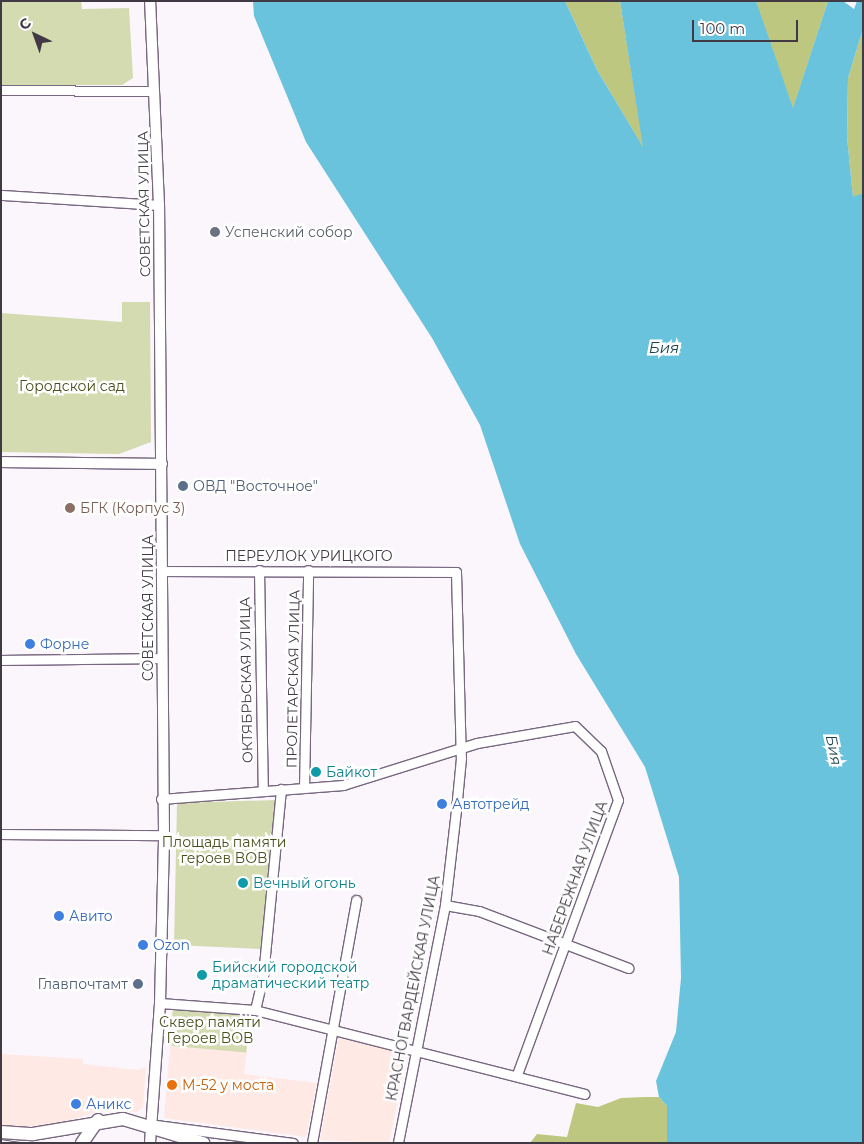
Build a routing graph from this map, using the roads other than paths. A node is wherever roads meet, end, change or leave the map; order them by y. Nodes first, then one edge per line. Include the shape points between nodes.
1 (150, 1) edge
2 (1, 90) edge
3 (154, 91) junction
4 (1, 195) edge
5 (159, 205) junction
6 (1, 462) edge
7 (162, 464) junction
8 (260, 570) junction
9 (308, 570) junction
10 (455, 570) joint
11 (162, 571) junction
12 (161, 658) junction
13 (1, 660) edge
14 (461, 750) junction
15 (304, 788) junction
16 (281, 789) junction
17 (262, 790) junction
18 (161, 799) junction
19 (1, 834) edge
20 (164, 835) junction
21 (356, 900) dead end
22 (446, 905) junction
23 (568, 942) junction
24 (628, 968) dead end
25 (160, 1003) junction
26 (255, 1010) junction
27 (333, 1026) junction
28 (414, 1049) junction
29 (516, 1074) junction
30 (584, 1094) dead end
31 (98, 1120) junction
32 (151, 1125) junction
33 (1, 1132) edge
34 (82, 1143) edge
35 (150, 1143) edge
36 (203, 1143) edge
37 (293, 1143) edge
38 (312, 1143) edge
39 (398, 1143) edge

1 - 3 street, СОВЕТСКАЯ УЛИЦА
2 - 3 street
3 - 5 street, СОВЕТСКАЯ УЛИЦА
4 - 5 street
5 - 7 street, СОВЕТСКАЯ УЛИЦА
6 - 7 street
7 - 11 street, СОВЕТСКАЯ УЛИЦА
8 - 9 street, ПЕРЕУЛОК УРИЦКОГО
8 - 11 street, ПЕРЕУЛОК УРИЦКОГО
8 - 17 street, ОКТЯБРЬСКАЯ УЛИЦА
9 - 10 street, ПЕРЕУЛОК УРИЦКОГО
9 - 15 street, ПРОЛЕТАРСКАЯ УЛИЦА
10 - 14 street, КРАСНОГВАРДЕЙСКАЯ УЛИЦА
11 - 12 street, СОВЕТСКАЯ УЛИЦА
12 - 13 street
12 - 18 street, СОВЕТСКАЯ УЛИЦА
14 - 15 street via 364,781
14 - 22 street, КРАСНОГВАРДЕЙСКАЯ УЛИЦА
14 - 23 street, НАБЕРЕЖНАЯ УЛИЦА via 570,724 601,751 618,800
15 - 16 street
16 - 17 street
16 - 26 street via 263,976
17 - 18 street
18 - 20 street, СОВЕТСКАЯ УЛИЦА
19 - 20 street
20 - 25 street, СОВЕТСКАЯ УЛИЦА
21 - 27 street
22 - 23 street via 479,911
22 - 28 street, КРАСНОГВАРДЕЙСКАЯ УЛИЦА
23 - 24 street
23 - 29 street, НАБЕРЕЖНАЯ УЛИЦА
25 - 26 street
25 - 32 street, СОВЕТСКАЯ УЛИЦА
26 - 27 street
27 - 28 street
27 - 38 street
28 - 29 street
28 - 39 street, КРАСНОГВАРДЕЙСКАЯ УЛИЦА
29 - 30 street
31 - 32 main road
31 - 33 main road via 46,1133
31 - 34 main road
32 - 35 street, СОВЕТСКАЯ УЛИЦА
32 - 36 main road
32 - 37 street via 219,1130

